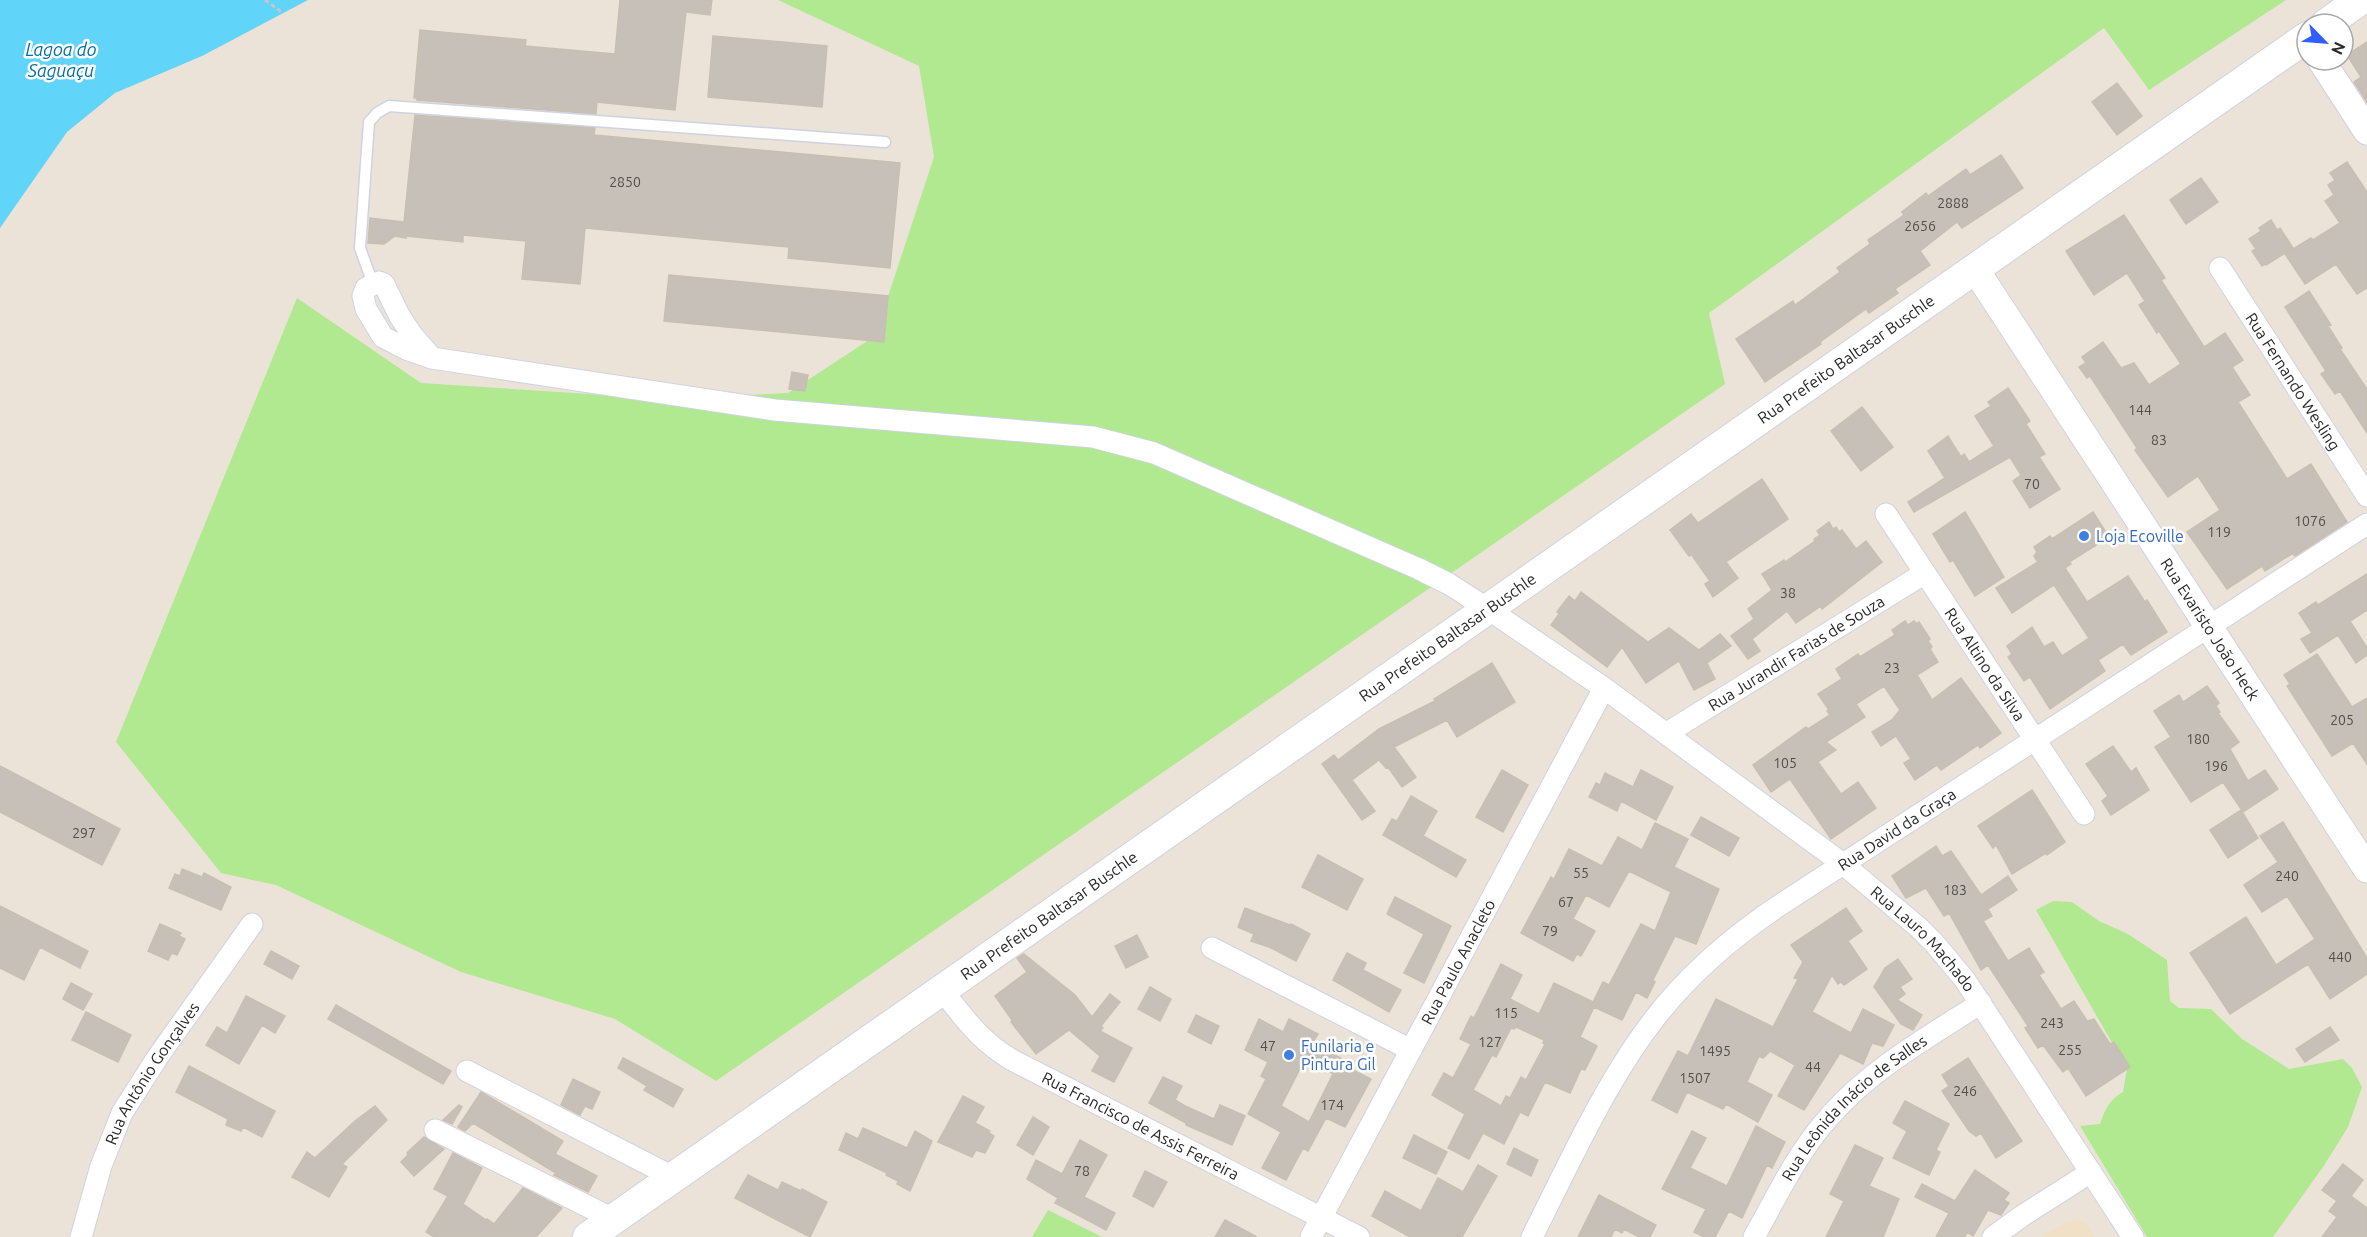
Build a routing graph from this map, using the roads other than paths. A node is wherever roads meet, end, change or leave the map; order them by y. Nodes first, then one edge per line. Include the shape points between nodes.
1 (2360, 0) edge
2 (2343, 12) edge
3 (2295, 46) edge
4 (2329, 72) edge
5 (2367, 131) edge
6 (885, 142) dead end
7 (2220, 268) dead end
8 (1975, 269) junction
9 (373, 284) junction
10 (397, 311) junction
11 (374, 322) junction
12 (432, 358) junction
13 (2367, 496) edge
14 (1886, 514) dead end
15 (2367, 524) edge
16 (1925, 573) junction
17 (1488, 609) junction
18 (2209, 626) junction
19 (1604, 688) junction
20 (1667, 732) junction
21 (2035, 739) junction
22 (2084, 814) dead end
23 (1843, 864) junction
24 (2367, 869) edge
25 (252, 924) dead end
26 (1212, 948) dead end
27 (942, 990) junction
28 (1981, 1003) junction
29 (1411, 1050) junction
30 (467, 1071) dead end
31 (435, 1130) dead end
32 (2091, 1172) junction
33 (673, 1177) junction
34 (1322, 1218) junction
35 (609, 1228) edge
36 (81, 1237) edge
37 (588, 1237) edge
38 (1311, 1237) edge
39 (1359, 1237) edge
40 (1532, 1237) edge
41 (1755, 1237) edge
42 (1993, 1237) edge
43 (2133, 1237) edge

1 - 2 main road
3 - 8 main road, Rua Prefeito Baltasar Buschle
4 - 5 street
6 - 9 lane via 389,106 369,122 360,248
7 - 13 street, Rua Fernando Wesling
8 - 17 main road, Rua Prefeito Baltasar Buschle
8 - 18 street, Rua Evaristo João Heck
9 - 10 street via 384,284
9 - 11 street via 363,296
10 - 11 street
10 - 12 street
11 - 12 street, Rua Lauro Machado via 383,337
12 - 17 street, Rua Lauro Machado via 775,410 1061,433 1122,443 1154,453 1419,569
14 - 16 street, Rua Altino da Silva
15 - 18 street, Rua David da Graça
16 - 20 street, Rua Jurandir Farias de Souza
16 - 21 street, Rua Altino da Silva
17 - 19 street, Rua Lauro Machado
17 - 27 main road, Rua Prefeito Baltasar Buschle
18 - 21 street, Rua David da Graça
18 - 24 street, Rua Evaristo João Heck
19 - 20 street, Rua Lauro Machado
19 - 29 street, Rua Paulo Anacleto
20 - 23 street, Rua Lauro Machado
21 - 22 street, Rua Altino da Silva
21 - 23 street, Rua David da Graça
23 - 28 street, Rua Lauro Machado via 1935,944
23 - 40 street, Rua David da Graça via 1728,942 1675,994 1629,1054
25 - 36 street, Rua Antônio Gonçalves via 122,1113 101,1166
26 - 29 street
27 - 33 main road, Rua Prefeito Baltasar Buschle
27 - 34 street, Rua Francisco de Assis Ferreira via 991,1047
28 - 32 street, Rua Lauro Machado
28 - 41 street, Rua Leônida Inácio de Salles via 1915,1045 1842,1102 1796,1162
29 - 34 street, Rua Paulo Anacleto
30 - 33 street
31 - 35 street
32 - 42 street
32 - 43 street, Rua Lauro Machado
33 - 35 main road, Rua Prefeito Baltasar Buschle
34 - 38 street, Rua Paulo Anacleto
34 - 39 street, Rua Francisco de Assis Ferreira
35 - 37 main road, Rua Prefeito Baltasar Buschle

